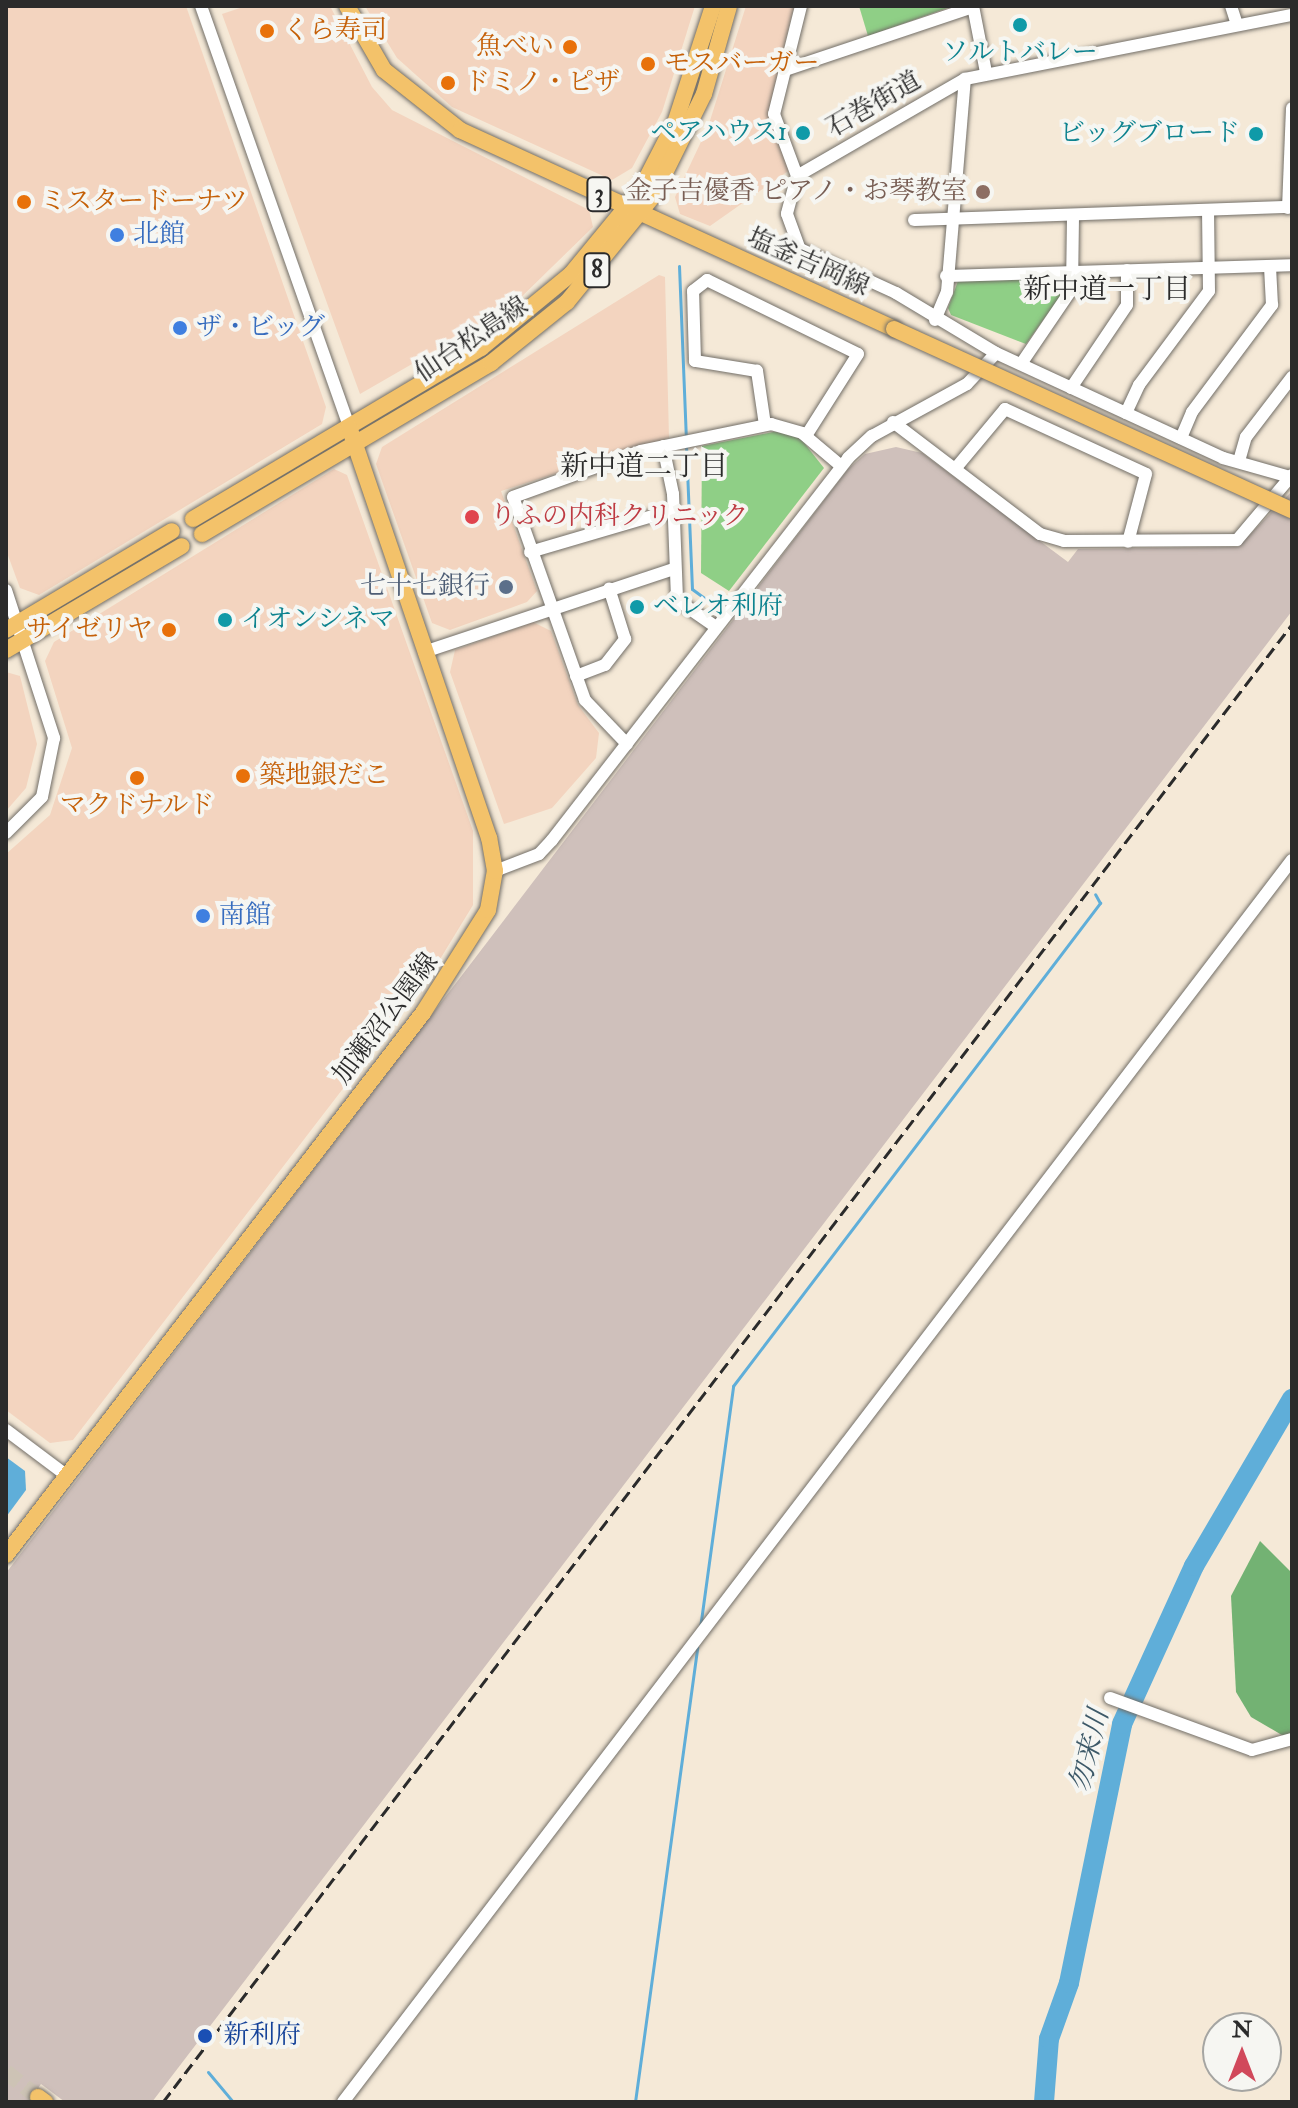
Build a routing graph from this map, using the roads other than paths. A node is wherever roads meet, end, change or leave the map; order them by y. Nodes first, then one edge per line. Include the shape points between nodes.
1 (201, 6) edge
2 (347, 6) edge
3 (713, 6) edge
4 (729, 6) edge
5 (801, 6) edge
6 (973, 6) edge
7 (1231, 6) edge
8 (1292, 15) edge
9 (1237, 25) junction
10 (785, 70) junction
11 (986, 72) junction
12 (965, 79) junction
13 (1292, 108) edge
14 (797, 176) junction
15 (1290, 208) edge
16 (1208, 210) junction
17 (635, 211) junction
18 (1073, 215) junction
19 (951, 219) junction
20 (914, 220) dead end
21 (1292, 265) edge
22 (1270, 266) junction
23 (1209, 268) junction
24 (1127, 270) junction
25 (1072, 272) junction
26 (946, 276) junction
27 (935, 320) junction
28 (996, 353) junction
29 (1021, 364) junction
30 (1292, 377) edge
31 (1071, 388) junction
32 (1126, 413) junction
33 (893, 422) junction
34 (765, 425) junction
35 (349, 427) junction
36 (806, 436) junction
37 (1181, 438) junction
38 (355, 443) junction
39 (663, 446) junction
40 (1239, 461) junction
41 (841, 466) junction
42 (955, 469) junction
43 (1291, 476) edge
44 (673, 510) junction
45 (1292, 510) edge
46 (193, 519) dead end
47 (172, 531) dead end
48 (202, 534) dead end
49 (1128, 542) junction
50 (182, 546) dead end
51 (530, 552) junction
52 (674, 569) junction
53 (609, 588) junction
54 (6, 590) edge
55 (550, 609) junction
56 (12, 627) edge
57 (716, 627) junction
58 (23, 640) junction
59 (6, 650) edge
60 (424, 652) junction
61 (576, 676) junction
62 (627, 744) junction
63 (6, 833) edge
64 (1292, 860) edge
65 (495, 871) junction
66 (6, 1430) edge
67 (66, 1475) junction
68 (6, 1555) edge
69 (1110, 1698) dead end
70 (1292, 1739) edge
71 (343, 2102) edge

1 - 35 street
2 - 17 main road, 塩釜吉岡線 / 3 via 384,70 435,114
3 - 17 main road, 仙台松島線 / 8 via 675,123
4 - 17 main road, 仙台松島線 / 8 via 693,120
5 - 10 street
6 - 10 street
6 - 11 street
7 - 9 street
8 - 9 street, 石巻街道
9 - 11 street, 石巻街道
10 - 14 street via 774,114
11 - 12 street, 石巻街道
12 - 14 street, 石巻街道
12 - 19 street
13 - 15 street
14 - 27 street via 787,214 800,249 896,293
15 - 16 street
16 - 18 street
16 - 23 street
17 - 35 main road, 仙台松島線 / 8 via 538,307
17 - 38 main road, 仙台松島線 / 8 via 528,335
17 - 45 main road, 塩釜吉岡線 / 3, bridge
18 - 19 street
18 - 25 street
19 - 20 street
19 - 26 street
21 - 22 street
22 - 23 street
22 - 37 street via 1272,305 1192,412
23 - 24 street
23 - 32 street via 1209,291 1139,385
24 - 25 street
24 - 31 street via 1127,305
25 - 26 street
25 - 29 street via 1072,289
26 - 27 street via 945,305
27 - 28 street
28 - 29 street
28 - 33 street via 967,384
29 - 31 street
30 - 40 street via 1246,437
31 - 32 street
32 - 37 street
33 - 41 street
33 - 42 street
34 - 36 street
34 - 36 street via 757,371 695,361 693,291 707,280 858,354
34 - 39 street
35 - 38 main road, 加瀬沼公園線
35 - 46 main road, 8
36 - 41 street
37 - 40 street
38 - 48 main road, 8
38 - 60 main road, 加瀬沼公園線
39 - 44 street
39 - 51 street via 515,495
40 - 43 street
41 - 57 street
42 - 49 street via 1051,539
42 - 49 street via 1005,409 1146,474
43 - 49 street via 1237,540
44 - 51 street
44 - 52 street
47 - 56 main road
50 - 58 main road
51 - 55 street
52 - 53 street
52 - 57 street via 677,600
53 - 55 street
53 - 61 street via 625,639 605,665
54 - 56 street
55 - 60 street
55 - 61 street
56 - 58 street
57 - 62 street
58 - 59 main road
58 - 63 street via 51,724 53,763 42,797
60 - 65 main road, 加瀬沼公園線
61 - 62 street via 596,717
62 - 65 street via 539,854
64 - 71 street
65 - 67 main road, 加瀬沼公園線 via 488,910 467,952
66 - 67 street
67 - 68 main road, 加瀬沼公園線
69 - 70 street via 1264,1752

